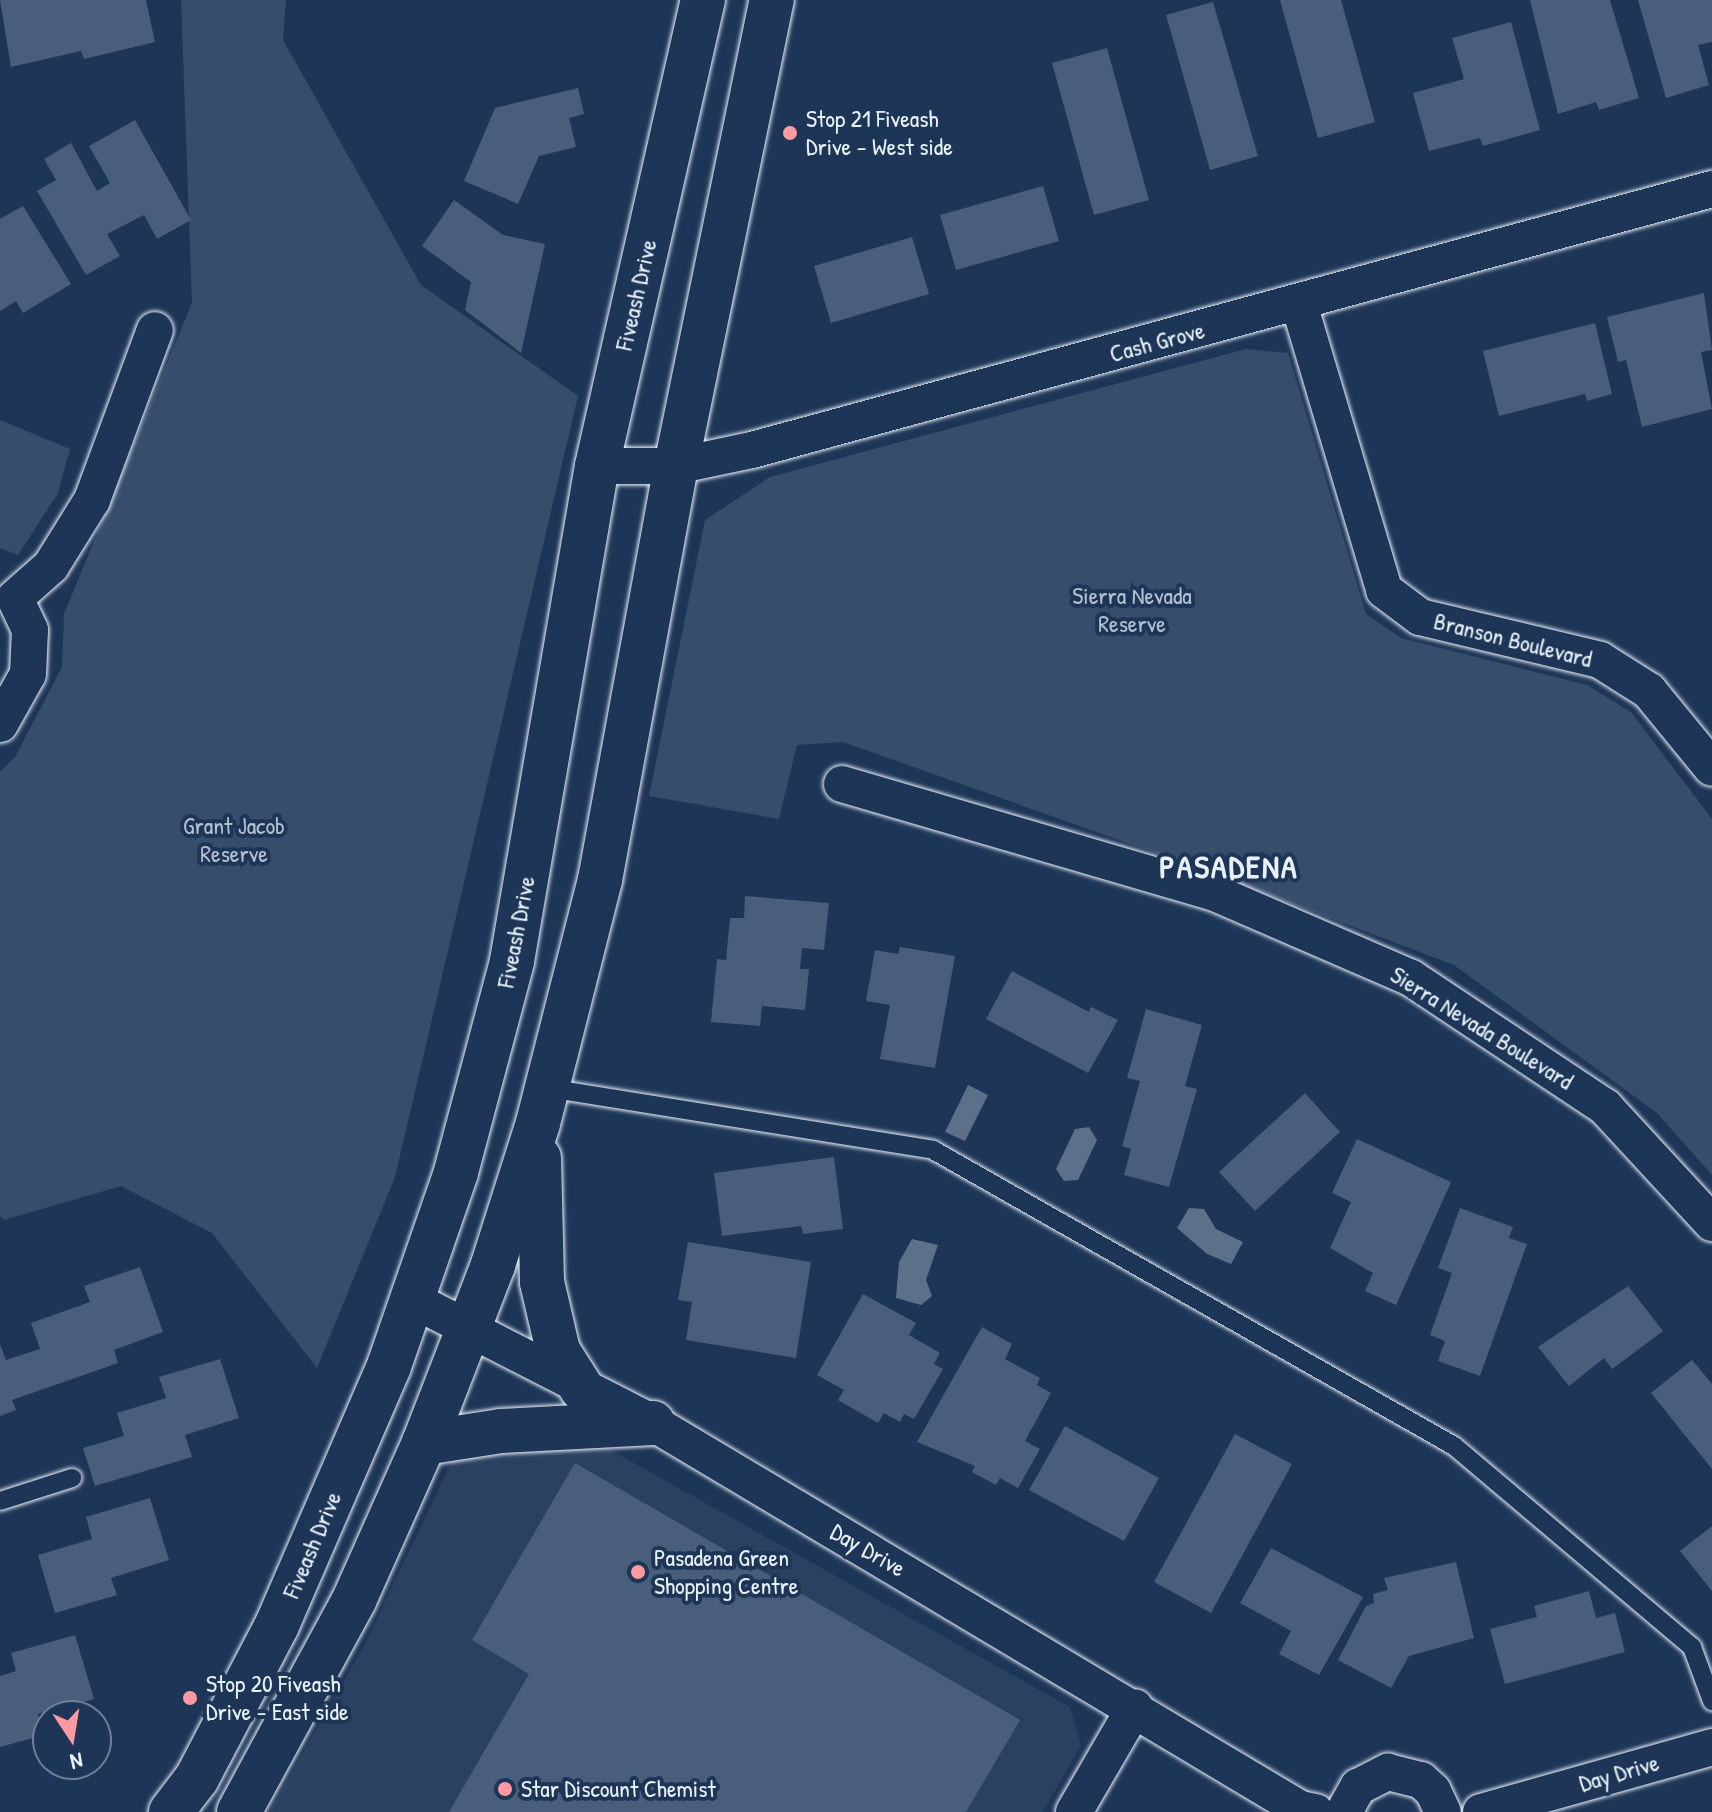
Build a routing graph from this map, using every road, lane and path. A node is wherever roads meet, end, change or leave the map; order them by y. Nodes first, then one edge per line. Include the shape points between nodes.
1 (703, 0) edge
2 (772, 0) edge
3 (1712, 189) edge
4 (1299, 304) junction
5 (155, 330) dead end
6 (597, 466) junction
7 (676, 466) junction
8 (8, 593) edge
9 (0, 724) edge
10 (1712, 768) edge
11 (842, 784) dead end
12 (543, 1106) junction
13 (1712, 1223) edge
14 (413, 1300) junction
15 (469, 1329) junction
16 (582, 1389) junction
17 (653, 1423) junction
18 (424, 1443) junction
19 (72, 1478) dead end
20 (0, 1501) edge
21 (1712, 1701) edge
22 (1135, 1707) junction
23 (1712, 1747) edge
24 (171, 1812) edge
25 (239, 1812) edge
26 (1074, 1812) edge
27 (1316, 1812) edge
28 (1344, 1812) edge
29 (1443, 1812) edge
30 (1481, 1812) edge

1 - 6 main road, Fiveash Drive
2 - 7 main road
3 - 4 street, Cash Grove
4 - 7 street, Cash Grove
4 - 10 street, Branson Boulevard via 1384,590 1420,617 1600,660 1649,691
5 - 8 street via 92,500 51,566
6 - 7 street, Cash Grove
6 - 14 main road, Fiveash Drive via 512,961 456,1172
7 - 12 main road via 600,880
8 - 9 street via 30,630 28,674
11 - 13 street, Sierra Nevada Boulevard via 1217,894 1411,978 1605,1107
12 - 15 main road
12 - 16 main road via 542,1282 558,1351
12 - 21 lane via 933,1150 1454,1446 1692,1647
14 - 15 street, Day Drive
14 - 24 main road, Fiveash Drive via 277,1625 197,1778
15 - 16 street, Day Drive
15 - 18 main road
16 - 17 street, Day Drive
17 - 18 main road via 489,1432
17 - 22 street, Day Drive
18 - 25 main road via 355,1598
19 - 20 lane
22 - 26 street
22 - 27 street, Day Drive via 1300,1809
23 - 30 street, Day Drive
28 - 29 street via 1358,1787 1388,1772 1421,1780

